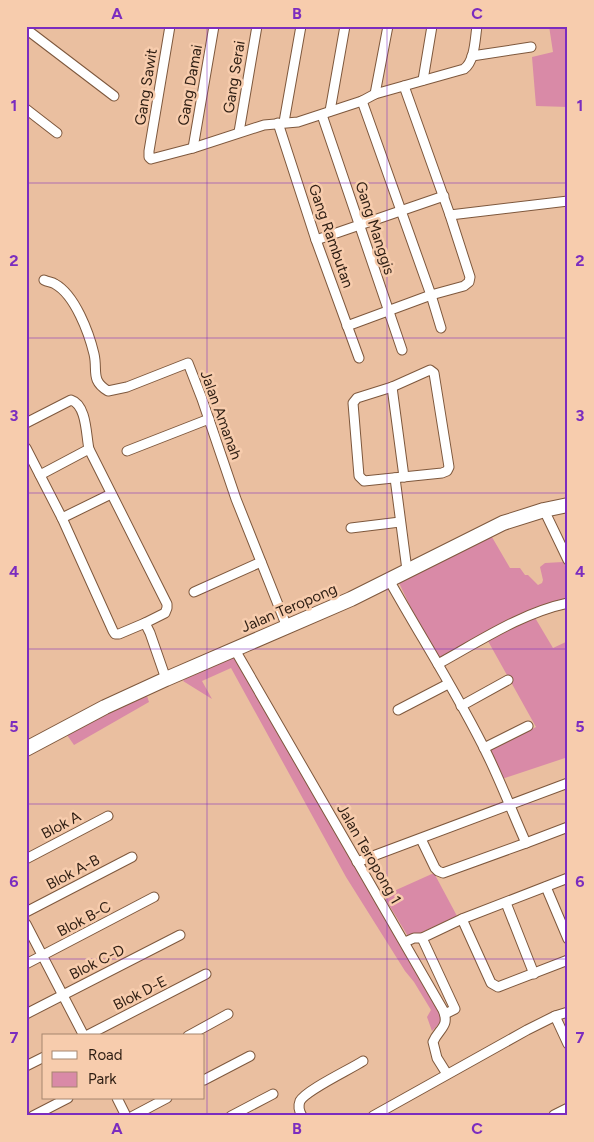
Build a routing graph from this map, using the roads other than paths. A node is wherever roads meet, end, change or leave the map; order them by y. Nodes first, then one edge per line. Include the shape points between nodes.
1 (170, 26) edge
2 (214, 26) edge
3 (256, 26) edge
4 (301, 26) edge
5 (345, 26) edge
6 (388, 26) edge
7 (432, 26) edge
8 (477, 26) edge
9 (26, 29) edge
10 (532, 47) dead end
11 (472, 56) junction
12 (423, 80) junction
13 (404, 86) junction
14 (376, 94) junction
15 (114, 96) dead end
16 (362, 101) junction
17 (26, 109) edge
18 (326, 113) junction
19 (281, 123) junction
20 (239, 132) junction
21 (57, 133) dead end
22 (193, 148) junction
23 (444, 196) junction
24 (568, 201) edge
25 (401, 211) junction
26 (450, 215) junction
27 (360, 225) junction
28 (316, 240) junction
29 (44, 280) dead end
30 (431, 295) junction
31 (388, 311) junction
32 (347, 326) junction
33 (441, 328) dead end
34 (402, 350) dead end
35 (359, 358) dead end
36 (392, 387) junction
37 (209, 419) junction
38 (26, 423) edge
39 (26, 448) edge
40 (89, 449) junction
41 (127, 451) dead end
42 (40, 476) junction
43 (400, 478) junction
44 (111, 494) junction
45 (568, 505) edge
46 (544, 510) junction
47 (62, 518) junction
48 (400, 522) junction
49 (351, 528) dead end
50 (568, 560) edge
51 (261, 562) junction
52 (407, 570) junction
53 (389, 580) junction
54 (194, 592) dead end
55 (568, 603) edge
56 (145, 623) junction
57 (287, 627) junction
58 (235, 650) junction
59 (438, 664) junction
60 (166, 679) junction
61 (508, 680) dead end
62 (448, 684) junction
63 (461, 706) junction
64 (398, 710) dead end
65 (528, 726) dead end
66 (484, 748) junction
67 (26, 749) edge
68 (568, 783) edge
69 (510, 804) junction
70 (108, 816) dead end
71 (568, 827) edge
72 (421, 839) junction
73 (526, 843) junction
74 (132, 857) dead end
75 (26, 859) edge
76 (357, 862) junction
77 (568, 878) edge
78 (546, 887) junction
79 (154, 897) dead end
80 (506, 903) junction
81 (26, 912) edge
82 (462, 919) junction
83 (26, 924) edge
84 (180, 935) dead end
85 (422, 938) junction
86 (568, 939) edge
87 (405, 942) junction
88 (43, 956) junction
89 (568, 960) edge
90 (26, 964) edge
91 (206, 974) dead end
92 (534, 974) junction
93 (63, 995) junction
94 (568, 1012) edge
95 (26, 1014) edge
96 (228, 1014) dead end
97 (445, 1014) junction
98 (555, 1016) junction
99 (84, 1034) edge
100 (89, 1034) edge
101 (192, 1034) edge
102 (568, 1044) edge
103 (250, 1056) dead end
104 (42, 1058) edge
105 (364, 1061) dead end
106 (26, 1066) edge
107 (447, 1074) junction
108 (205, 1079) edge
109 (273, 1094) dead end
110 (64, 1100) edge
111 (117, 1100) edge
112 (163, 1100) edge
113 (568, 1108) edge
114 (554, 1115) edge
115 (32, 1116) edge
116 (126, 1116) edge
117 (133, 1116) edge
118 (230, 1116) edge
119 (302, 1116) edge
120 (373, 1116) edge

1 - 22 street, Gang Sawit via 149,157 154,159
2 - 22 street, Gang Damai
3 - 20 street, Gang Serai
4 - 19 street
5 - 18 street
6 - 14 street
7 - 12 street
8 - 11 street
9 - 15 street
10 - 11 street
11 - 12 street via 464,69
12 - 13 street
13 - 14 street
13 - 23 street
14 - 16 street
16 - 18 street
16 - 25 street
17 - 21 street
18 - 19 street via 298,122
18 - 27 street, Gang Manggis
19 - 20 street
19 - 28 street, Gang Rambutan
20 - 22 street
23 - 25 street
23 - 26 street
24 - 26 street
25 - 27 street
25 - 30 street
26 - 30 street via 469,282
27 - 28 street
27 - 31 street, Gang Manggis
28 - 32 street, Gang Rambutan
29 - 37 street, Jalan Amanah via 70,296 90,341 99,386 108,391 127,387 188,363
30 - 31 street
30 - 33 street
31 - 32 street
31 - 34 street, Gang Manggis
32 - 35 street, Gang Rambutan
36 - 43 street
36 - 43 street via 357,398 352,407 359,476 364,481
36 - 43 street via 423,372 430,370 434,373 449,467 442,474
37 - 41 street
37 - 51 street, Jalan Amanah
38 - 40 street via 74,401 85,421
39 - 42 street
40 - 42 street
40 - 44 street
42 - 47 street
43 - 48 street
44 - 47 street
44 - 56 street via 166,604 166,612
45 - 46 main road, Jalan Teropong
46 - 50 street
46 - 52 main road, Jalan Teropong via 503,523
47 - 56 street via 115,634
48 - 49 street
48 - 52 street
51 - 54 street
51 - 57 street, Jalan Amanah
52 - 53 main road, Jalan Teropong
53 - 57 main road, Jalan Teropong
53 - 59 street
55 - 59 street via 548,607 514,622
56 - 60 street
57 - 58 main road, Jalan Teropong
58 - 60 main road, Jalan Teropong
58 - 76 street, Jalan Teropong 1
59 - 62 street
60 - 67 main road, Jalan Teropong
61 - 63 street
62 - 63 street
62 - 64 street
63 - 66 street
65 - 66 street
66 - 69 street
68 - 69 street
69 - 72 street
69 - 73 street
70 - 75 street, Blok A
71 - 73 street
72 - 73 street via 435,868 443,873
72 - 76 street
74 - 81 street, Blok A-B
76 - 87 street, Jalan Teropong 1
77 - 78 street
78 - 80 street
78 - 86 street
79 - 88 street, Blok B-C
80 - 82 street
80 - 92 street
82 - 85 street
82 - 92 street via 493,985 498,987
83 - 88 street
84 - 93 street, Blok C-D
85 - 87 street
85 - 97 street via 455,1009
87 - 97 street, Jalan Teropong 1
88 - 90 street, Blok B-C
88 - 93 street
89 - 92 street
91 - 100 street, Blok D-E
93 - 95 street, Blok C-D
93 - 99 street
94 - 98 street
96 - 101 street
97 - 107 street via 445,1026 433,1042 437,1058
98 - 102 street
98 - 107 street
103 - 108 street
104 - 106 street
105 - 119 street via 306,1094 299,1104
107 - 120 street
109 - 118 street
110 - 115 street
111 - 116 street
112 - 117 street
113 - 114 street

